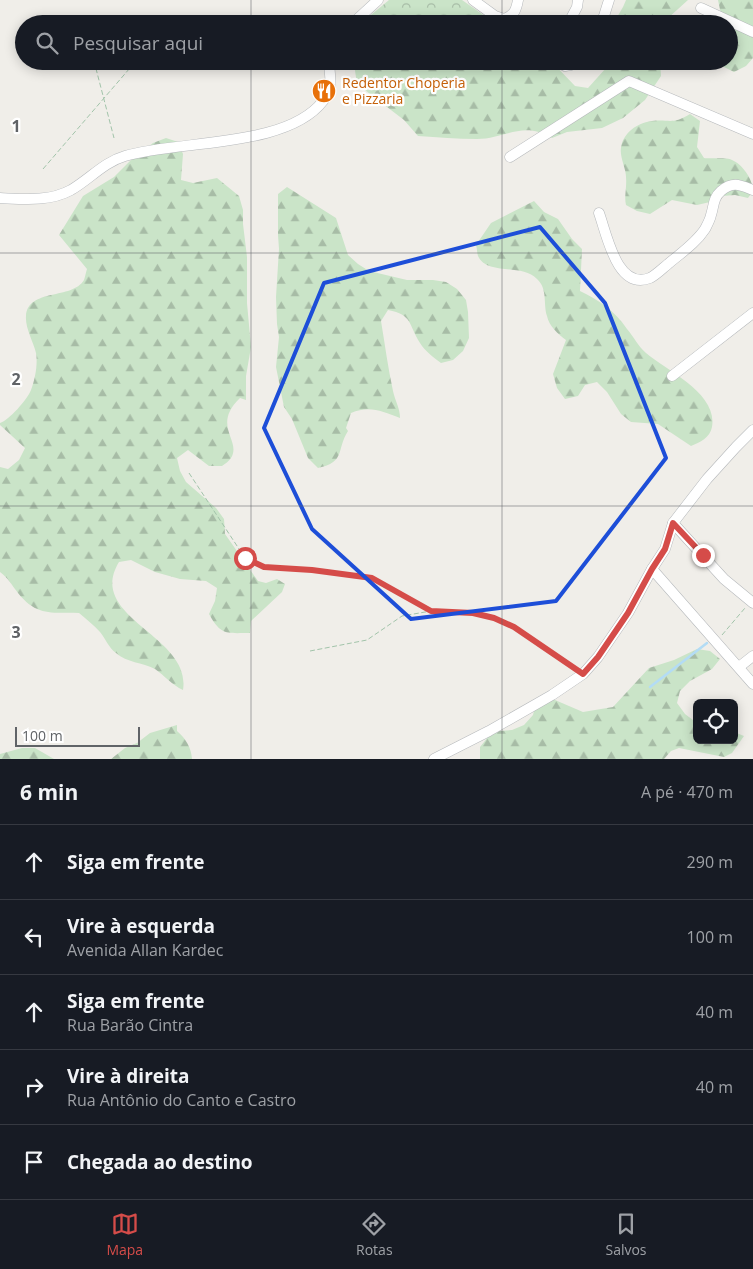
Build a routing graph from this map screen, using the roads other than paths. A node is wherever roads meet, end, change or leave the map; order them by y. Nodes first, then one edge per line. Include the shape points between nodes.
1 (378, 0) edge
2 (473, 0) edge
3 (518, 0) edge
4 (578, 0) edge
5 (609, 0) edge
6 (701, 8) dead end
7 (362, 15) edge
8 (494, 15) edge
9 (513, 15) edge
10 (573, 15) edge
11 (604, 15) edge
12 (716, 15) edge
13 (738, 25) edge
14 (753, 32) edge
15 (329, 70) edge
16 (753, 134) edge
17 (510, 157) dead end
18 (753, 190) edge
19 (0, 198) edge
20 (599, 213) dead end
21 (753, 314) edge
22 (672, 376) dead end
23 (753, 430) edge
24 (673, 523) junction
25 (652, 569) junction
26 (752, 602) edge
27 (753, 656) edge
28 (739, 667) junction
29 (753, 684) edge
30 (434, 759) edge

1 - 7 street
2 - 8 street
3 - 9 street
4 - 10 street
5 - 11 street
6 - 12 street
13 - 14 street
15 - 19 street via 330,92 318,107 278,129 127,155 108,164 70,191 38,199
16 - 17 street via 629,80
18 - 20 street via 739,184 719,192 713,201 712,214 695,242 650,278 638,279 623,272 617,264
21 - 22 street
23 - 24 street
24 - 25 street via 665,549
24 - 26 street via 724,579
25 - 28 street
25 - 30 street via 613,636 583,674 489,731
27 - 28 street
28 - 29 street

